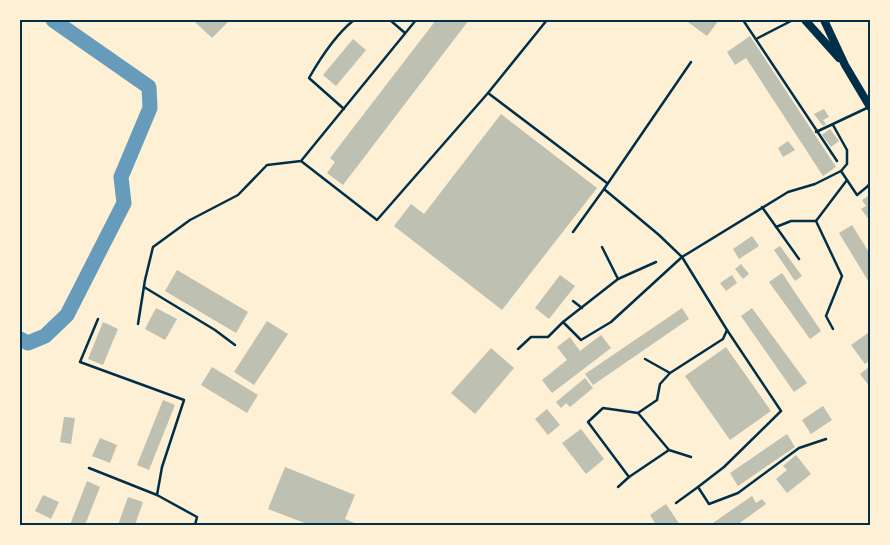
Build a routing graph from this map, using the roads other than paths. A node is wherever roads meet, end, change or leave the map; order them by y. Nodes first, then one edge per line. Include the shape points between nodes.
1 (354, 20) edge
2 (390, 20) edge
3 (416, 20) edge
4 (547, 20) edge
5 (744, 20) edge
6 (792, 20) edge
7 (805, 20) edge
8 (824, 20) edge
9 (406, 33) junction
10 (756, 39) junction
11 (691, 62) dead end
12 (845, 65) junction
13 (488, 93) junction
14 (870, 107) edge
15 (344, 109) junction
16 (833, 125) junction
17 (816, 132) junction
18 (301, 161) junction
19 (837, 161) dead end
20 (841, 171) junction
21 (847, 180) junction
22 (607, 183) junction
23 (869, 186) edge
24 (604, 189) junction
25 (762, 207) junction
26 (816, 221) junction
27 (776, 226) junction
28 (573, 232) dead end
29 (602, 247) dead end
30 (682, 257) junction
31 (799, 259) dead end
32 (656, 262) dead end
33 (618, 279) junction
34 (144, 287) junction
35 (573, 301) dead end
36 (582, 308) junction
37 (98, 319) dead end
38 (563, 322) junction
39 (138, 324) dead end
40 (727, 330) junction
41 (833, 330) dead end
42 (235, 345) dead end
43 (518, 349) dead end
44 (645, 359) dead end
45 (670, 373) junction
46 (638, 413) junction
47 (826, 439) dead end
48 (669, 450) junction
49 (691, 457) dead end
50 (89, 468) dead end
51 (629, 477) junction
52 (618, 487) dead end
53 (698, 487) junction
54 (157, 495) junction
55 (676, 503) dead end
56 (195, 525) edge

1 - 15 lane via 320,59 309,78
2 - 9 lane
3 - 9 lane
4 - 13 lane
5 - 10 lane
6 - 10 lane
7 - 12 main road
8 - 12 main road
9 - 15 lane
10 - 17 lane
11 - 22 lane
12 - 14 main road
13 - 18 lane via 377,220
13 - 22 lane
14 - 16 lane
15 - 18 lane
16 - 17 lane
16 - 20 lane via 847,150 846,164
17 - 19 lane
18 - 34 lane via 266,165 238,195 190,220 153,247
20 - 21 lane
20 - 25 lane via 815,184 788,192
21 - 23 lane via 857,195
21 - 26 lane
22 - 24 lane
24 - 28 lane
24 - 30 lane
25 - 27 lane
25 - 30 lane
26 - 27 lane via 791,221
26 - 41 lane via 842,276 826,316
27 - 31 lane
29 - 33 lane
30 - 38 lane via 611,322 581,340
30 - 40 lane
32 - 33 lane
33 - 36 lane
34 - 39 lane
34 - 42 lane
35 - 36 lane
36 - 38 lane
37 - 54 lane via 80,362 184,400 162,467
38 - 43 lane via 548,337 531,337
40 - 45 lane via 723,339
40 - 53 lane via 781,411 724,467
44 - 45 lane
45 - 46 lane via 660,384 657,400
46 - 48 lane
46 - 51 lane via 603,408 588,422
47 - 53 lane via 799,448 738,493 709,504
48 - 49 lane
48 - 51 lane
50 - 54 lane
51 - 52 lane
53 - 55 lane
54 - 56 lane via 197,517

